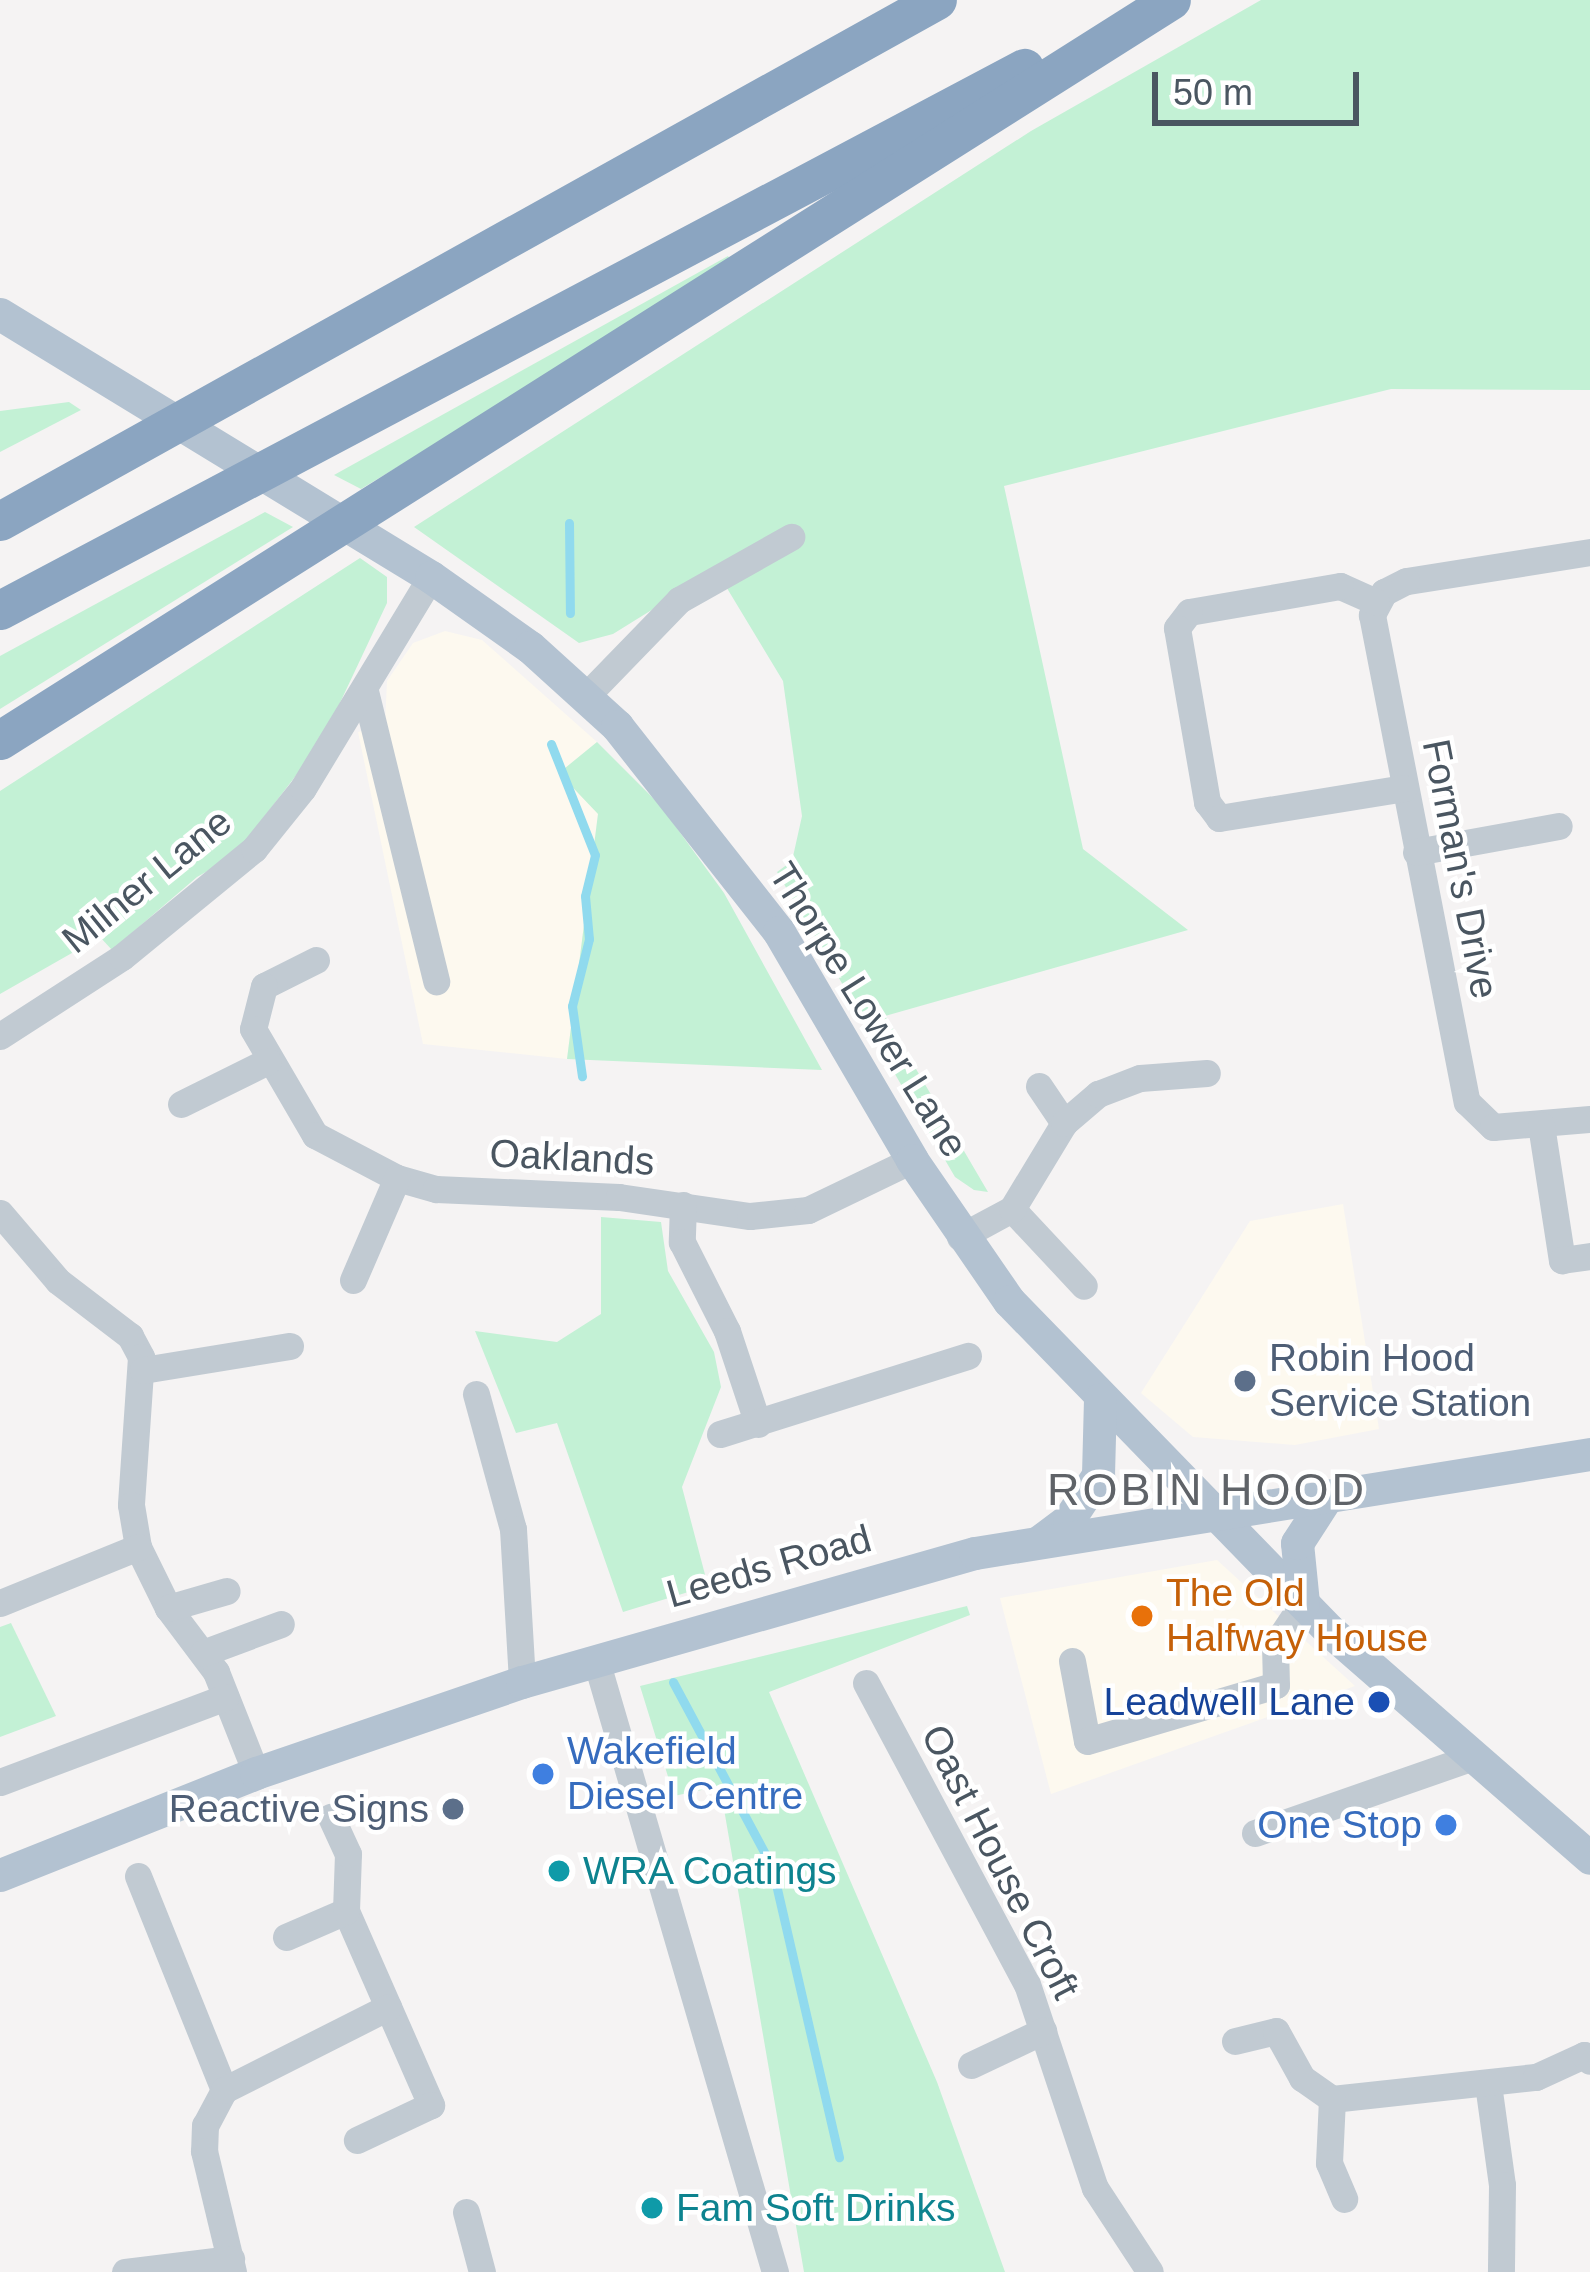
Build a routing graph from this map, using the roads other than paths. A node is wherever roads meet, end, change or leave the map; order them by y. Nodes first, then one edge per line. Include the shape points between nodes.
1 (938, 0) edge
2 (1153, 0) edge
3 (1171, 0) edge
4 (0, 314) edge
5 (0, 516) edge
6 (790, 537) dead end
7 (1590, 552) edge
8 (431, 577) junction
9 (1376, 602) junction
10 (0, 610) edge
11 (365, 691) junction
12 (585, 697) junction
13 (0, 740) edge
14 (1404, 788) junction
15 (1559, 826) dead end
16 (1416, 852) junction
17 (316, 960) dead end
18 (436, 981) dead end
19 (0, 1036) edge
20 (268, 1061) junction
21 (1207, 1073) dead end
22 (1039, 1086) dead end
23 (181, 1105) dead end
24 (1590, 1119) edge
25 (1064, 1123) junction
26 (1541, 1125) junction
27 (911, 1160) junction
28 (397, 1178) junction
29 (683, 1205) junction
30 (1012, 1209) junction
31 (0, 1213) edge
32 (960, 1238) junction
33 (1590, 1256) edge
34 (353, 1280) dead end
35 (1084, 1286) dead end
36 (290, 1346) dead end
37 (968, 1357) dead end
38 (143, 1370) junction
39 (476, 1394) dead end
40 (1100, 1399) junction
41 (758, 1424) junction
42 (720, 1434) dead end
43 (1590, 1454) edge
44 (1328, 1495) junction
45 (1212, 1513) junction
46 (1040, 1541) junction
47 (138, 1547) junction
48 (227, 1591) dead end
49 (0, 1603) edge
50 (1303, 1603) junction
51 (168, 1608) junction
52 (281, 1624) dead end
53 (203, 1653) junction
54 (596, 1660) junction
55 (1072, 1661) dead end
56 (522, 1682) junction
57 (866, 1683) dead end
58 (226, 1697) junction
59 (1473, 1756) junction
60 (256, 1773) junction
61 (0, 1782) edge
62 (331, 1816) dead end
63 (1255, 1833) dead end
64 (1590, 1858) edge
65 (0, 1875) edge
66 (138, 1876) dead end
67 (346, 1911) junction
68 (286, 1937) dead end
69 (388, 2007) junction
70 (1043, 2031) junction
71 (1235, 2041) dead end
72 (1590, 2061) edge
73 (971, 2065) dead end
74 (1488, 2084) junction
75 (224, 2090) junction
76 (1332, 2099) junction
77 (357, 2140) dead end
78 (1344, 2199) dead end
79 (466, 2212) dead end
80 (232, 2266) edge
81 (125, 2272) edge
82 (482, 2272) edge
83 (775, 2272) edge
84 (1150, 2272) edge
85 (1502, 2272) edge

1 - 5 highway
2 - 10 highway
3 - 13 highway
4 - 8 main road, Thorpe Lower Lane
6 - 12 street via 679,600
7 - 9 street via 1406,581
8 - 11 street, Milner Lane
8 - 12 main road, Thorpe Lower Lane
9 - 14 street, Forman's Drive via 1373,627
9 - 14 street via 1340,586 1189,612 1177,628 1207,802 1219,818
11 - 18 street
11 - 19 street, Milner Lane via 254,850 122,957
12 - 27 main road, Thorpe Lower Lane via 632,744 779,932
14 - 16 street, Forman's Drive
15 - 16 street
16 - 26 street, Forman's Drive via 1467,1102 1482,1121 1506,1129
17 - 20 street, Oaklands via 264,986 254,1029
20 - 23 street
20 - 28 street, Oaklands via 315,1135
21 - 25 street via 1140,1078 1098,1094
22 - 25 street
24 - 26 street
25 - 30 street
26 - 33 street via 1562,1260
27 - 29 street, Oaklands via 808,1210 750,1216
27 - 32 main road, Thorpe Lower Lane
28 - 29 street, Oaklands via 436,1189
28 - 34 street
29 - 41 street via 682,1242 727,1331
30 - 32 street
30 - 35 street
31 - 38 street via 58,1281 130,1336
32 - 40 main road, Thorpe Lower Lane
36 - 38 street
37 - 41 street
38 - 47 street via 132,1454
39 - 56 street via 520,1574
40 - 45 main road, Thorpe Lower Lane
40 - 46 main road via 1098,1474 1070,1519
41 - 42 street
43 - 44 main road, Leeds Road
44 - 45 main road, Leeds Road
44 - 50 main road via 1297,1543
45 - 46 main road, Leeds Road
45 - 50 main road
46 - 54 main road, Leeds Road
47 - 49 street
47 - 51 street
48 - 51 street
50 - 55 street via 1275,1645 1276,1685 1087,1741
50 - 59 main road
51 - 53 street
52 - 53 street
53 - 58 street
54 - 56 main road, Leeds Road
54 - 83 street
56 - 60 main road, Leeds Road
57 - 70 street, Oast House Croft via 1027,1984
58 - 60 street
58 - 61 street
59 - 63 street
59 - 64 main road
60 - 65 main road, Leeds Road
62 - 67 street via 348,1854
66 - 75 street
67 - 68 street
67 - 69 street
69 - 75 street
69 - 77 street via 431,2105
70 - 73 street
70 - 84 street, Oast House Croft via 1095,2188
71 - 76 street via 1276,2031 1302,2078
72 - 74 street via 1584,2055 1536,2077
74 - 76 street
74 - 85 street via 1502,2185
75 - 80 street via 205,2125 204,2151
76 - 78 street via 1330,2163
79 - 82 street
80 - 81 street

